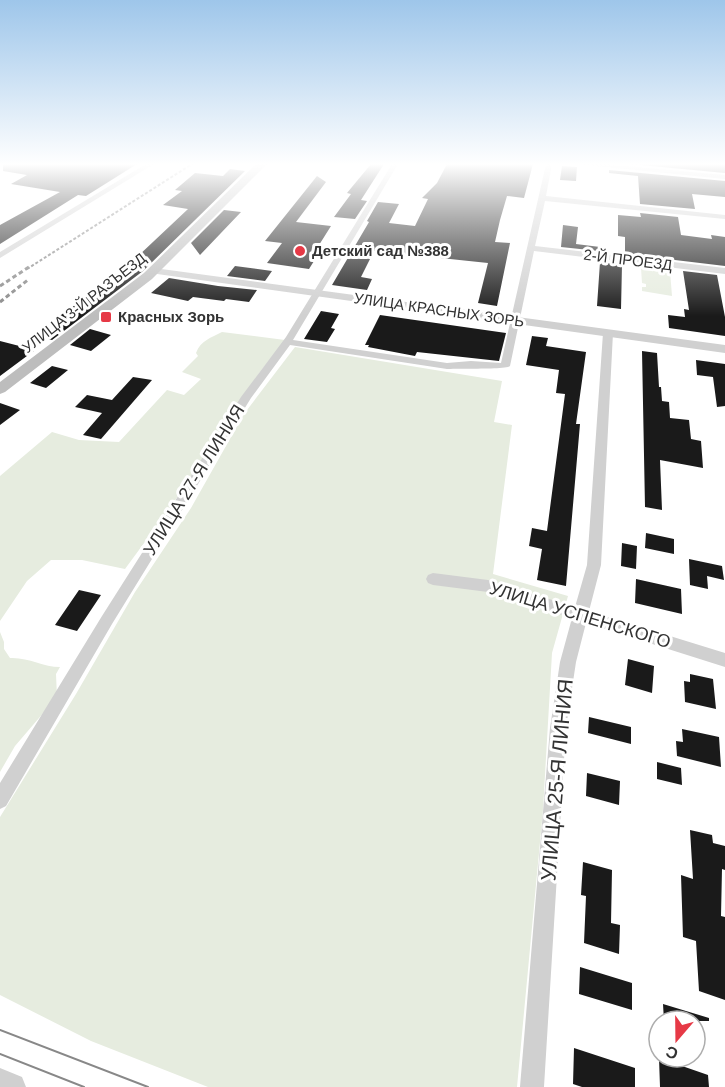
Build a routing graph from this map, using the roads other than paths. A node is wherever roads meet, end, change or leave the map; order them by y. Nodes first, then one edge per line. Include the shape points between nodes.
1 (68, 215) edge
2 (211, 215) edge
3 (365, 215) edge
4 (537, 215) edge
5 (703, 215) edge
6 (725, 217) edge
7 (530, 248) junction
8 (0, 256) edge
9 (154, 271) junction
10 (725, 271) edge
11 (318, 293) junction
12 (515, 321) junction
13 (608, 333) junction
14 (287, 342) junction
15 (725, 349) edge
16 (0, 389) edge
17 (433, 579) dead end
18 (581, 617) junction
19 (725, 660) edge
20 (0, 800) edge
21 (0, 1082) edge
22 (12, 1087) edge
23 (532, 1087) edge

1 - 8 street
2 - 9 main road, УЛИЦА 3-Й РАЗЪЕЗД
3 - 11 street, УЛИЦА 27-Я ЛИНИЯ
4 - 7 street
5 - 6 street
7 - 10 street, 2-Й ПРОЕЗД
7 - 12 street
9 - 11 street, УЛИЦА КРАСНЫХ ЗОРЬ
9 - 16 main road, УЛИЦА 3-Й РАЗЪЕЗД
11 - 12 street, УЛИЦА КРАСНЫХ ЗОРЬ
11 - 14 street, УЛИЦА 27-Я ЛИНИЯ
12 - 13 street, УЛИЦА КРАСНЫХ ЗОРЬ
12 - 14 street via 507,363 500,368 447,366
13 - 15 street, УЛИЦА КРАСНЫХ ЗОРЬ
13 - 18 street, УЛИЦА 25-Я ЛИНИЯ via 594,565
14 - 20 street, УЛИЦА 27-Я ЛИНИЯ via 227,427
17 - 18 street, УЛИЦА УСПЕНСКОГО via 488,586
18 - 19 street, УЛИЦА УСПЕНСКОГО
18 - 23 street, УЛИЦА 25-Я ЛИНИЯ via 568,662 558,728
21 - 22 street

